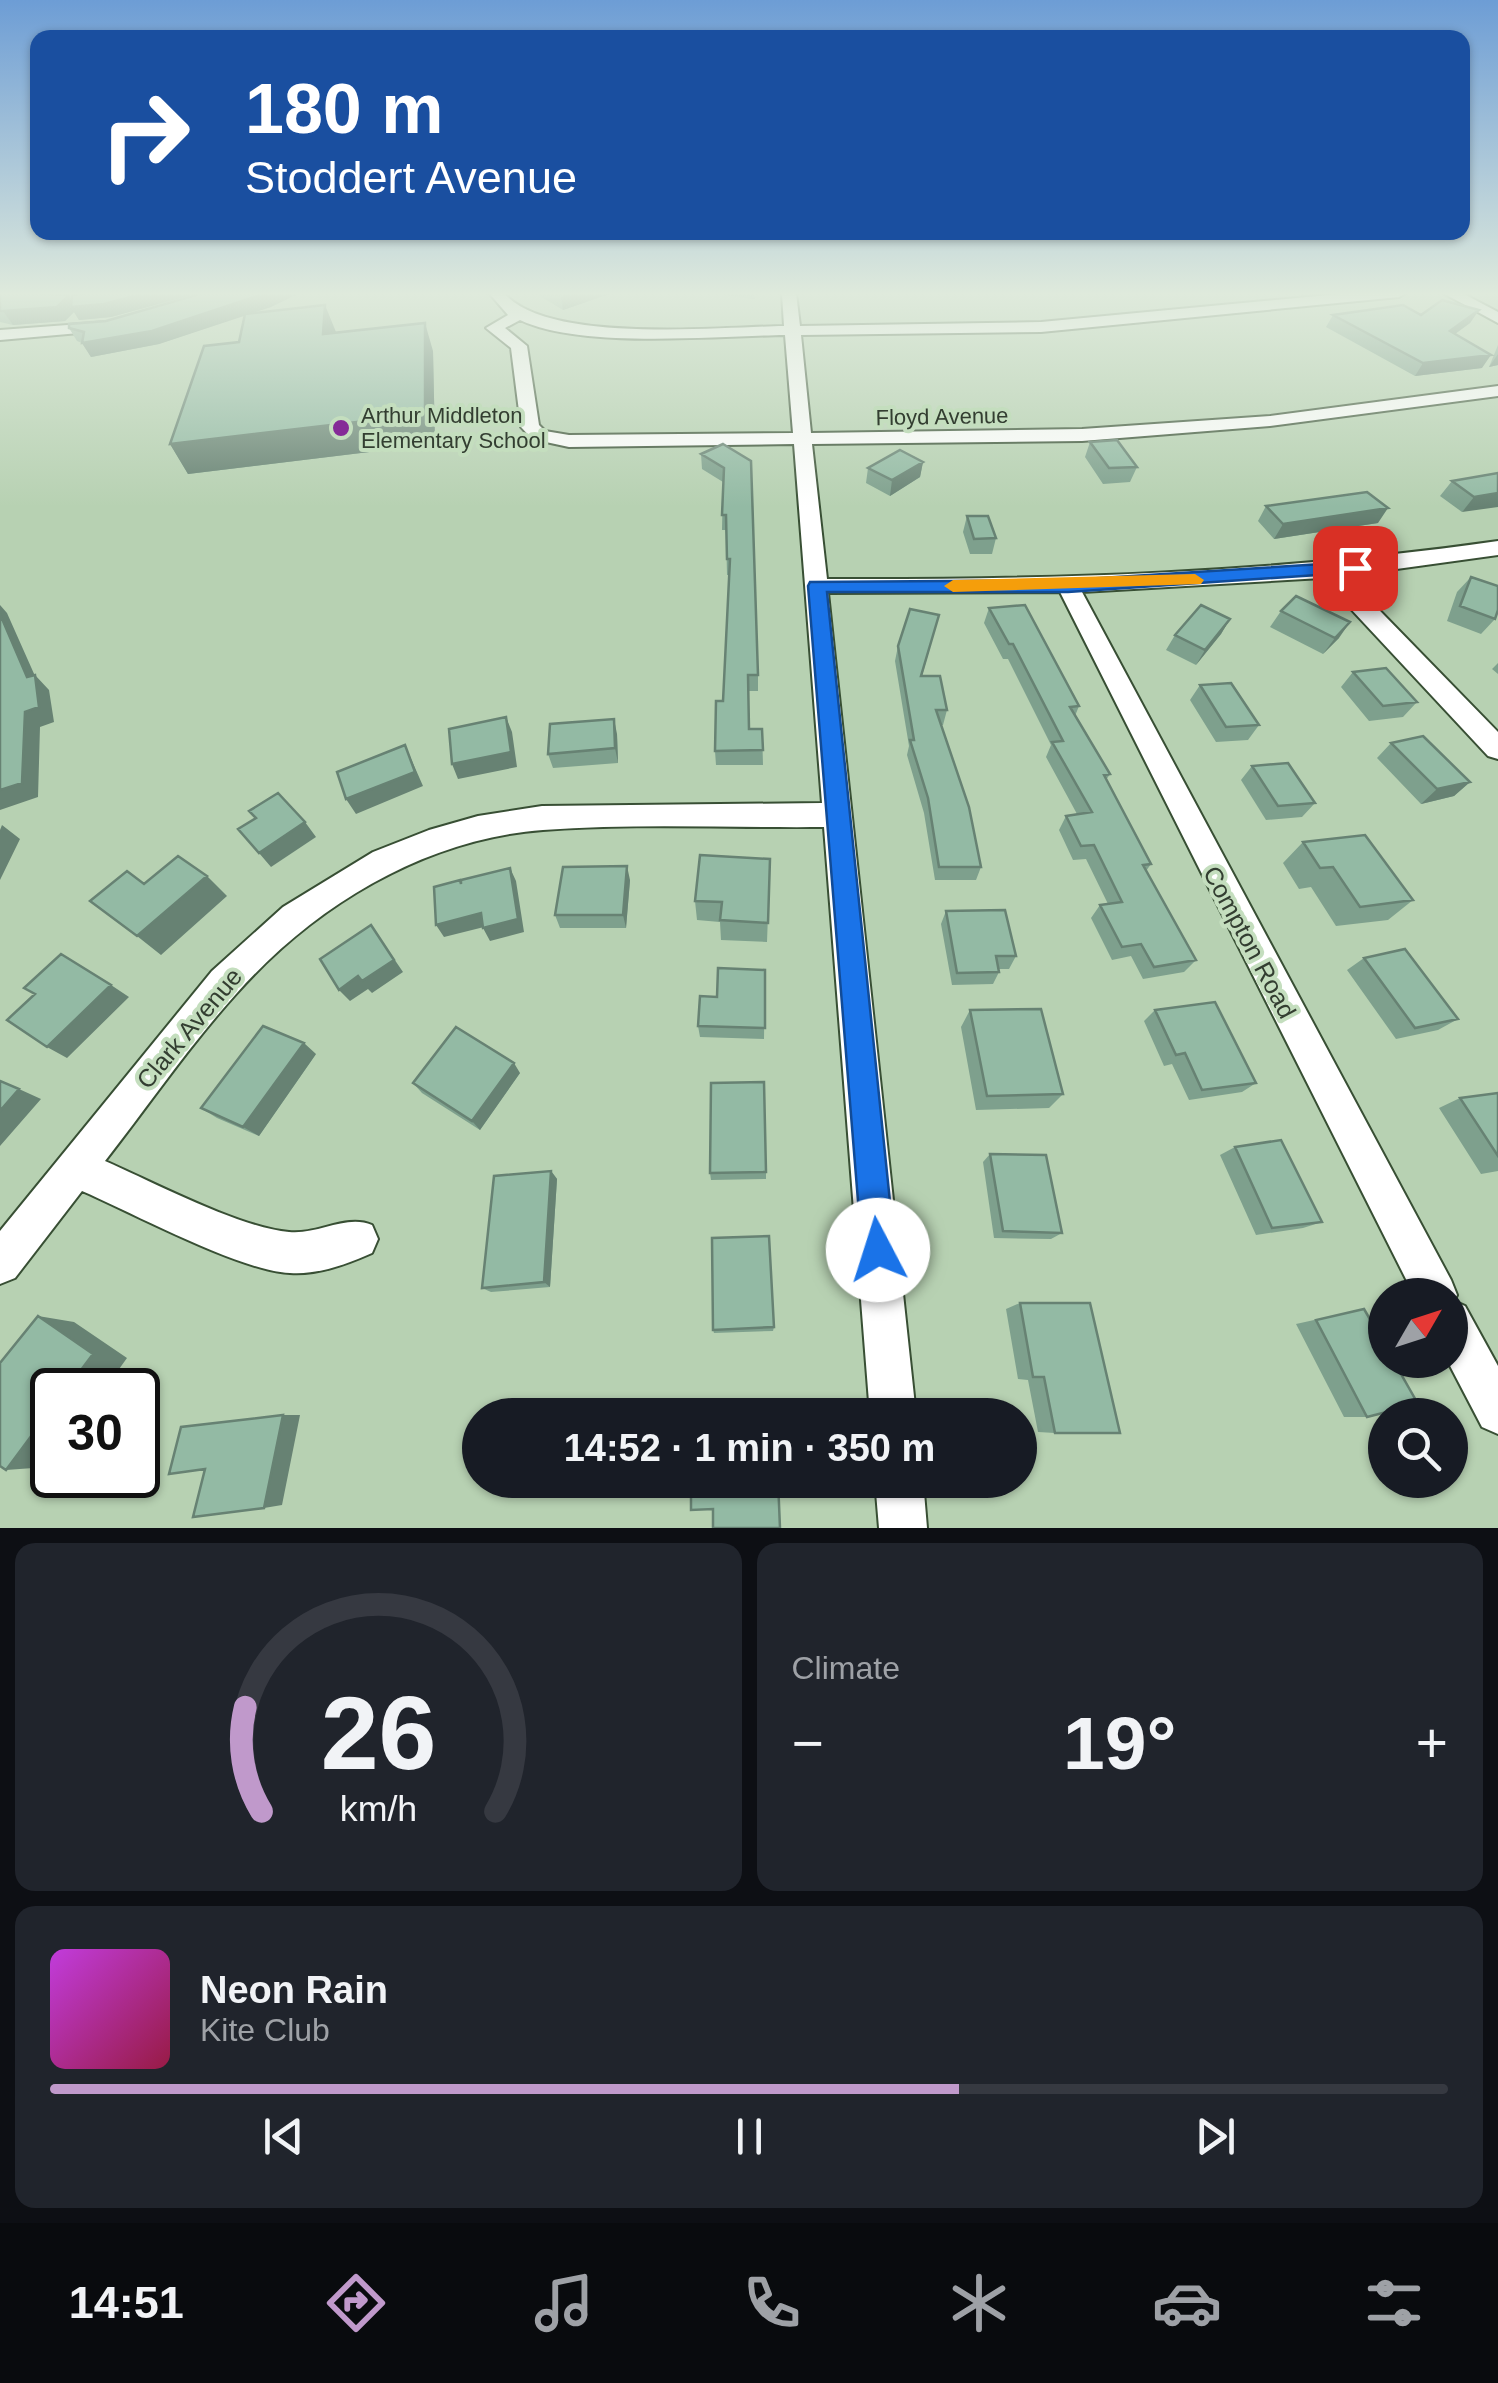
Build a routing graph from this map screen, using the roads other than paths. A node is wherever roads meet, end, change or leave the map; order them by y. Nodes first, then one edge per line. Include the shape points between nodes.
1 (521, 364) edge
2 (796, 364) edge
3 (1498, 392) edge
4 (805, 440) junction
5 (1498, 548) edge
6 (1328, 571) junction
7 (817, 586) junction
8 (1068, 586) junction
9 (1498, 749) edge
10 (840, 815) junction
11 (77, 1169) junction
12 (358, 1239) dead end
13 (0, 1263) edge
14 (1427, 1278) edge
15 (1468, 1355) edge
16 (891, 1398) edge
17 (1498, 1411) edge
18 (900, 1498) edge
19 (903, 1528) edge

1 - 4 street, Floyd Avenue via 530,427 539,435 569,441
2 - 4 street
3 - 4 street, Floyd Avenue via 1189,427
4 - 7 street
5 - 6 street
6 - 8 street
6 - 9 street
7 - 8 street
7 - 10 street
8 - 14 street, Compton Road
10 - 11 street, Clark Avenue via 542,818 478,828 384,862 294,916 257,948 202,1005
10 - 16 street
11 - 12 street via 254,1245 304,1252
11 - 13 street, Clark Avenue
15 - 17 street
18 - 19 street

